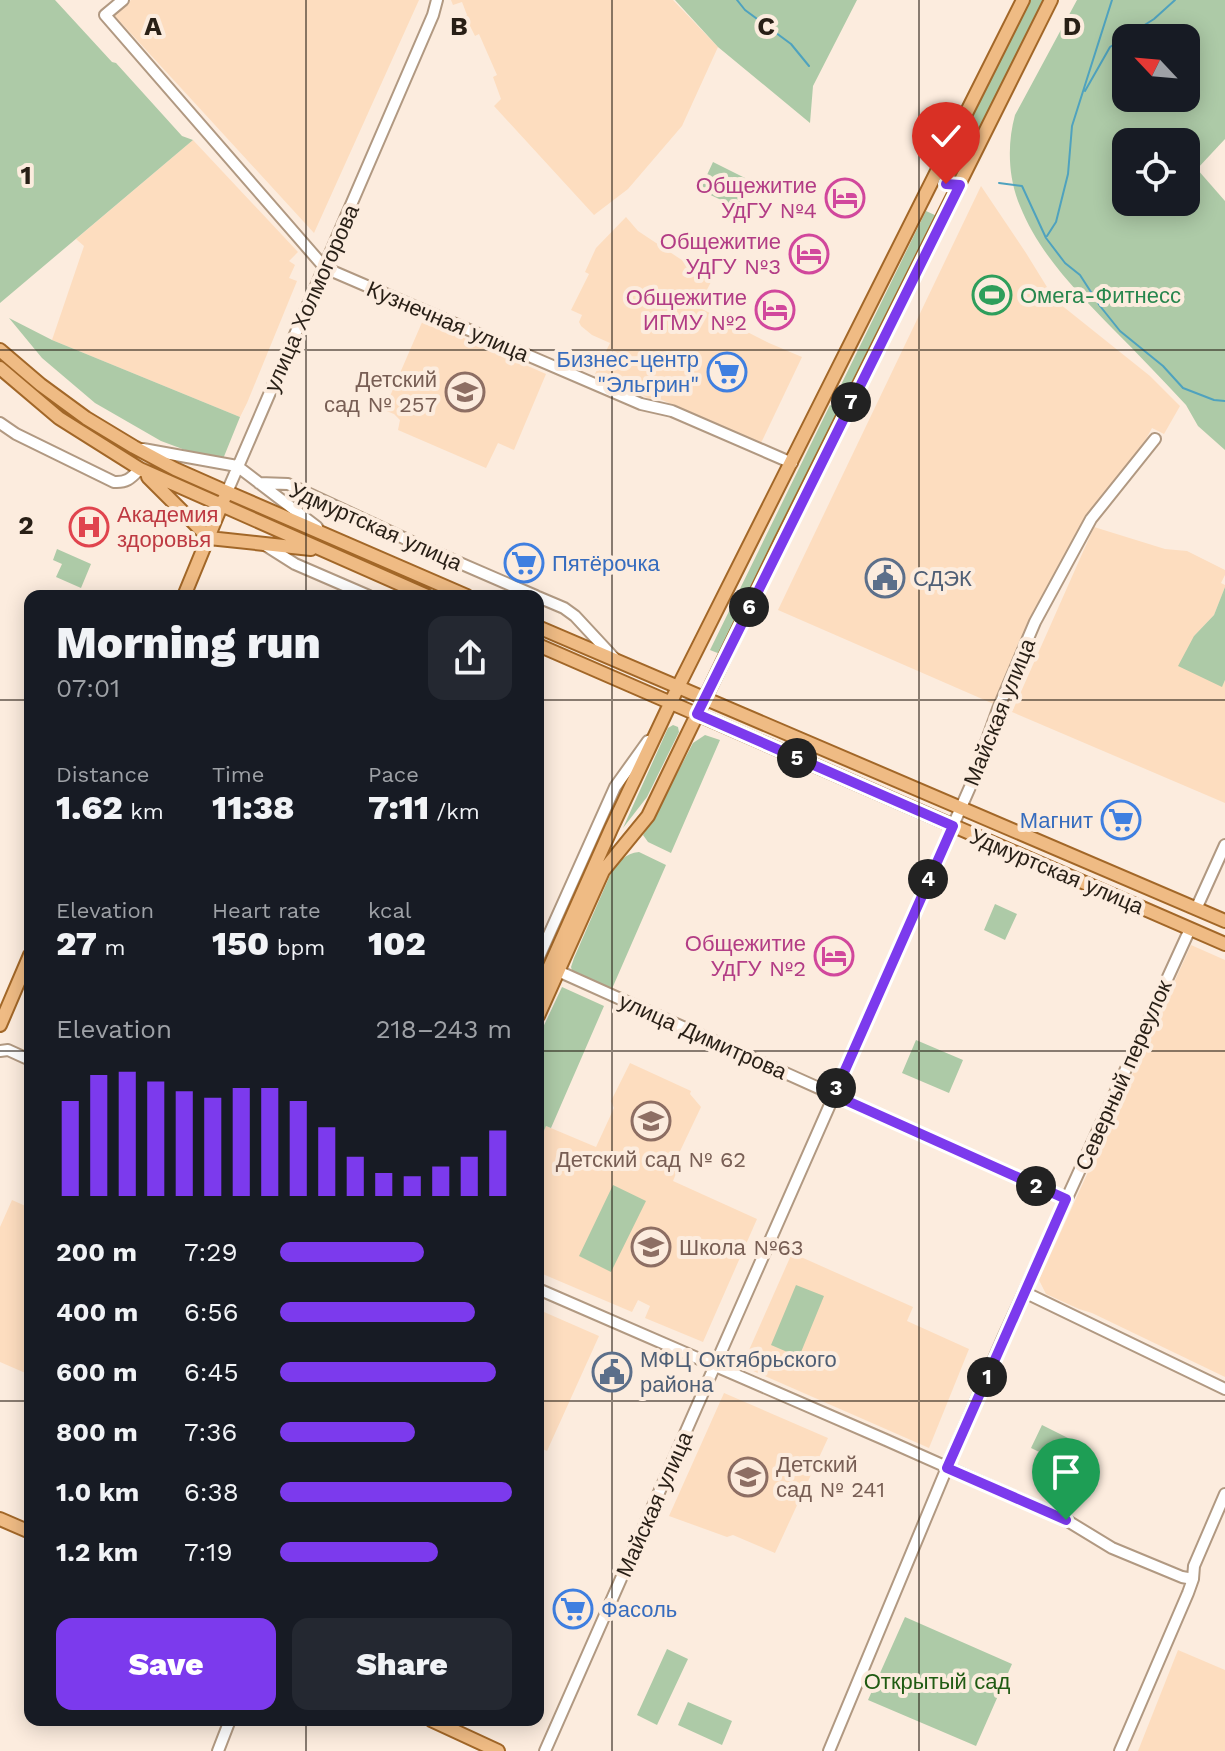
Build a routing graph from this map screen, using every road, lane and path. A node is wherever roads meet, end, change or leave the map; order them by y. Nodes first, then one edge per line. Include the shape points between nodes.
1 (123, 0) edge
2 (437, 0) edge
3 (1023, 0) edge
4 (1051, 0) edge
5 (937, 173) junction
6 (960, 185) junction
7 (923, 203) junction
8 (945, 214) junction
9 (325, 268) junction
10 (0, 350) edge
11 (0, 368) edge
12 (0, 423) edge
13 (1155, 439) dead end
14 (134, 447) junction
15 (792, 463) junction
16 (237, 466) junction
17 (140, 469) junction
18 (259, 483) junction
19 (227, 492) junction
20 (221, 506) junction
21 (328, 536) junction
22 (209, 538) junction
23 (265, 545) junction
24 (322, 550) junction
25 (304, 567) junction
26 (187, 590) edge
27 (356, 590) edge
28 (413, 590) edge
29 (453, 590) edge
30 (523, 590) edge
31 (544, 599) edge
32 (544, 630) edge
33 (544, 648) edge
34 (615, 660) junction
35 (678, 687) junction
36 (704, 698) junction
37 (671, 702) junction
38 (697, 714) junction
39 (663, 720) junction
40 (960, 809) junction
41 (998, 825) junction
42 (953, 826) junction
43 (991, 843) junction
44 (1225, 845) edge
45 (1196, 909) junction
46 (1225, 921) edge
47 (1190, 929) junction
48 (1225, 944) edge
49 (544, 946) edge
50 (554, 968) junction
51 (24, 969) edge
52 (544, 984) edge
53 (544, 998) edge
54 (0, 1025) edge
55 (3, 1048) edge
56 (24, 1057) edge
57 (834, 1095) junction
58 (1066, 1199) junction
59 (544, 1292) edge
60 (1024, 1292) junction
61 (715, 1365) junction
62 (1225, 1389) edge
63 (947, 1468) junction
64 (1225, 1494) edge
65 (0, 1519) edge
66 (24, 1529) edge
67 (1193, 1579) junction
68 (228, 1726) edge
69 (444, 1726) edge
70 (218, 1751) edge
71 (498, 1751) edge
72 (545, 1751) edge
73 (829, 1751) edge
74 (1120, 1751) edge

1 - 9 street, Кузнечная улица via 105,15
2 - 9 street, улица Холмогорова
3 - 5 main road
4 - 6 main road
5 - 6 main road via 946,184
5 - 7 main road
6 - 8 main road
7 - 8 main road via 937,205
7 - 15 main road
8 - 36 main road
9 - 15 street, Кузнечная улица
9 - 16 street, улица Холмогорова
10 - 14 main road, Удмуртская улица via 41,385
11 - 17 main road, Удмуртская улица via 59,418
12 - 17 street via 114,482 124,482
13 - 40 street, Майская улица via 1091,519 1035,622
14 - 16 street
14 - 19 main road, Удмуртская улица
15 - 35 main road
16 - 18 street
16 - 19 street, улица Холмогорова
17 - 20 main road, Удмуртская улица
17 - 22 main road
18 - 21 street
18 - 30 street, Удмуртская улица via 288,484
19 - 20 main road, улица Холмогорова
19 - 21 main road, Удмуртская улица
20 - 22 main road, улица Холмогорова
20 - 24 main road, Удмуртская улица
21 - 29 main road, Удмуртская улица
22 - 23 main road
22 - 26 main road, улица Холмогорова
23 - 24 main road
23 - 25 street
24 - 25 street via 308,556
24 - 28 main road, Удмуртская улица
25 - 27 street
31 - 34 street, Удмуртская улица via 575,616
32 - 34 main road, Удмуртская улица
33 - 37 main road, Удмуртская улица
34 - 35 main road, Удмуртская улица
35 - 36 main road, Удмуртская улица
35 - 37 main road
36 - 38 main road
36 - 40 main road, Удмуртская улица
37 - 38 main road, Удмуртская улица
37 - 39 main road
38 - 42 main road, Удмуртская улица
38 - 50 main road via 648,816 603,871
39 - 49 street via 615,787
39 - 50 main road
40 - 41 main road, Удмуртская улица
40 - 42 street, Майская улица
41 - 43 main road via 989,831
41 - 45 main road, Удмуртская улица
42 - 43 main road, Удмуртская улица
42 - 57 street, Майская улица
43 - 47 main road, Удмуртская улица
44 - 45 street
45 - 46 main road, Удмуртская улица
47 - 48 main road, Удмуртская улица
47 - 58 street, Северный переулок
50 - 52 main road
50 - 53 main road
50 - 57 street, улица Димитрова
51 - 54 main road
55 - 56 street
57 - 58 street, улица Димитрова
57 - 61 street, Майская улица
58 - 60 street, Северный переулок
59 - 61 street
60 - 62 street
60 - 63 street, Северный переулок
61 - 63 street
61 - 72 street, Майская улица
63 - 67 street via 1066,1520 1112,1548
63 - 73 street, Северный переулок
64 - 67 street
65 - 66 main road
67 - 74 street
68 - 70 street
69 - 71 main road

